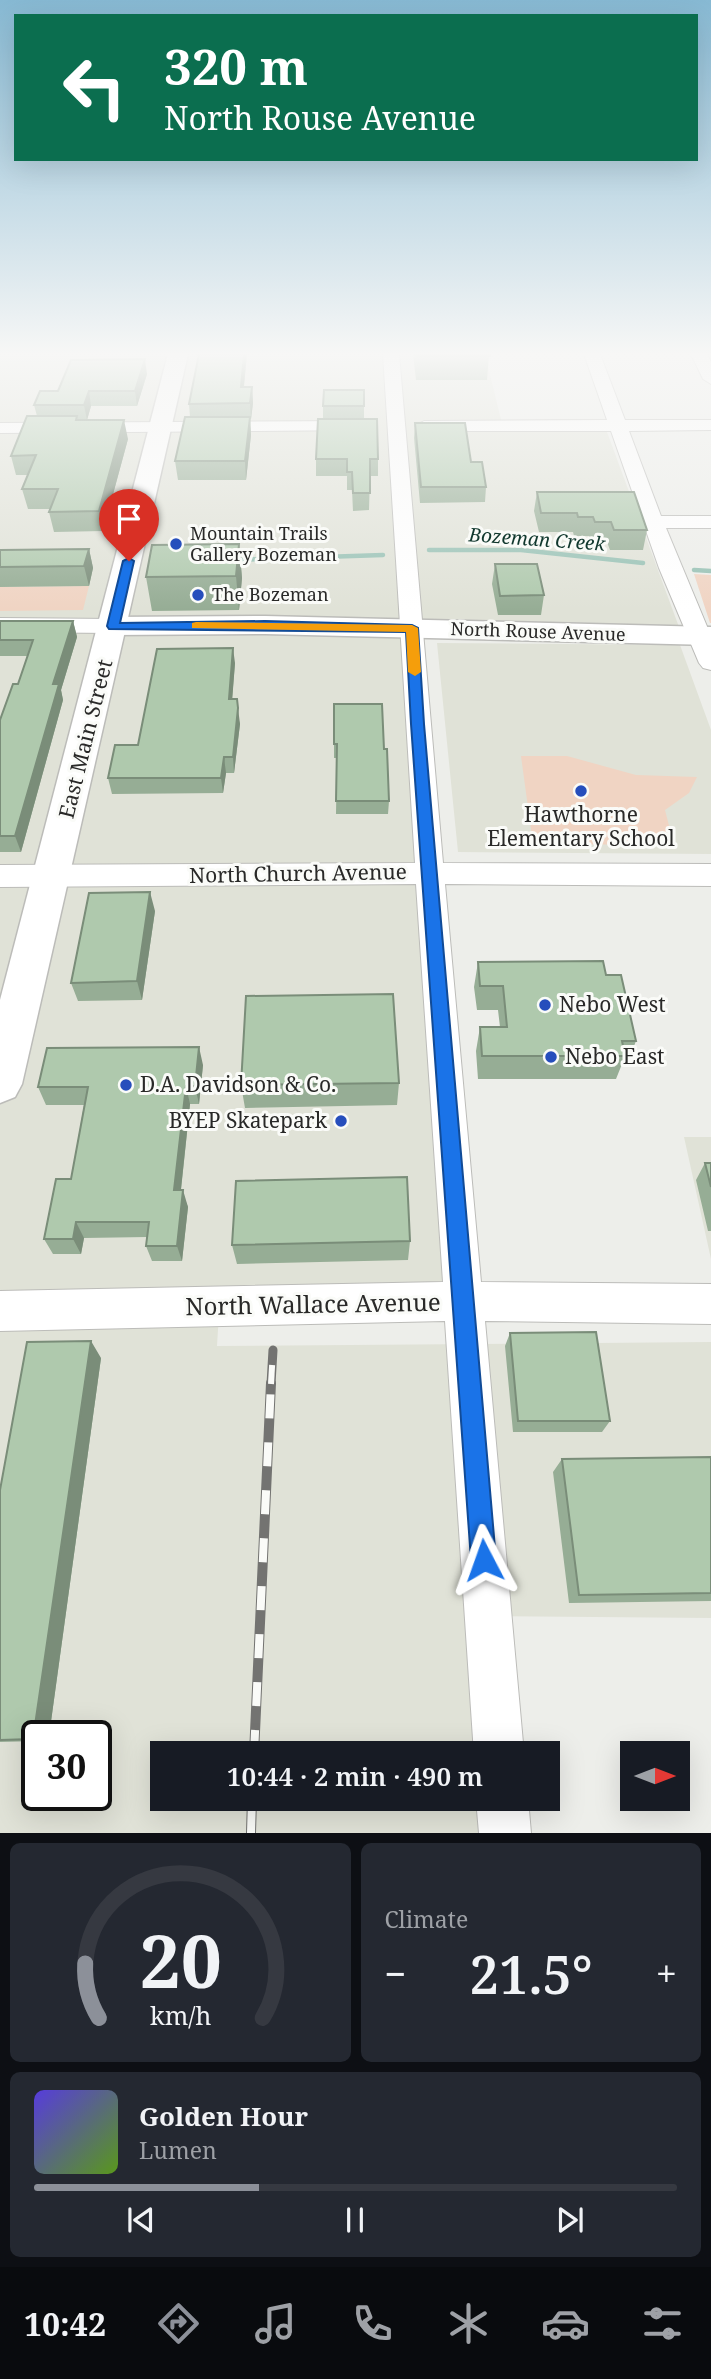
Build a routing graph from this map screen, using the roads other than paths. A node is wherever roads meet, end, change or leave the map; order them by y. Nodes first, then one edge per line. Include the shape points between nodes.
1 (157, 440) edge
2 (395, 440) edge
3 (622, 440) edge
4 (711, 522) edge
5 (653, 523) junction
6 (0, 625) edge
7 (113, 626) junction
8 (412, 628) junction
9 (705, 636) edge
10 (711, 663) edge
11 (429, 873) junction
12 (711, 875) edge
13 (0, 876) edge
14 (52, 876) junction
15 (0, 1084) edge
16 (464, 1301) junction
17 (711, 1304) edge
18 (0, 1311) edge
19 (498, 1741) edge
20 (503, 1811) edge
21 (505, 1833) edge

1 - 7 main road, East Main Street
2 - 8 street
3 - 5 street
4 - 5 street
5 - 9 street
6 - 7 street
7 - 8 main road, North Rouse Avenue
7 - 14 main road, East Main Street
8 - 9 main road, North Rouse Avenue
8 - 11 street
9 - 10 street
11 - 12 street, North Church Avenue
11 - 14 street, North Church Avenue
11 - 16 street
13 - 14 street, North Church Avenue
14 - 15 main road, East Main Street
16 - 17 street, North Wallace Avenue
16 - 18 street, North Wallace Avenue
16 - 19 street
20 - 21 street

